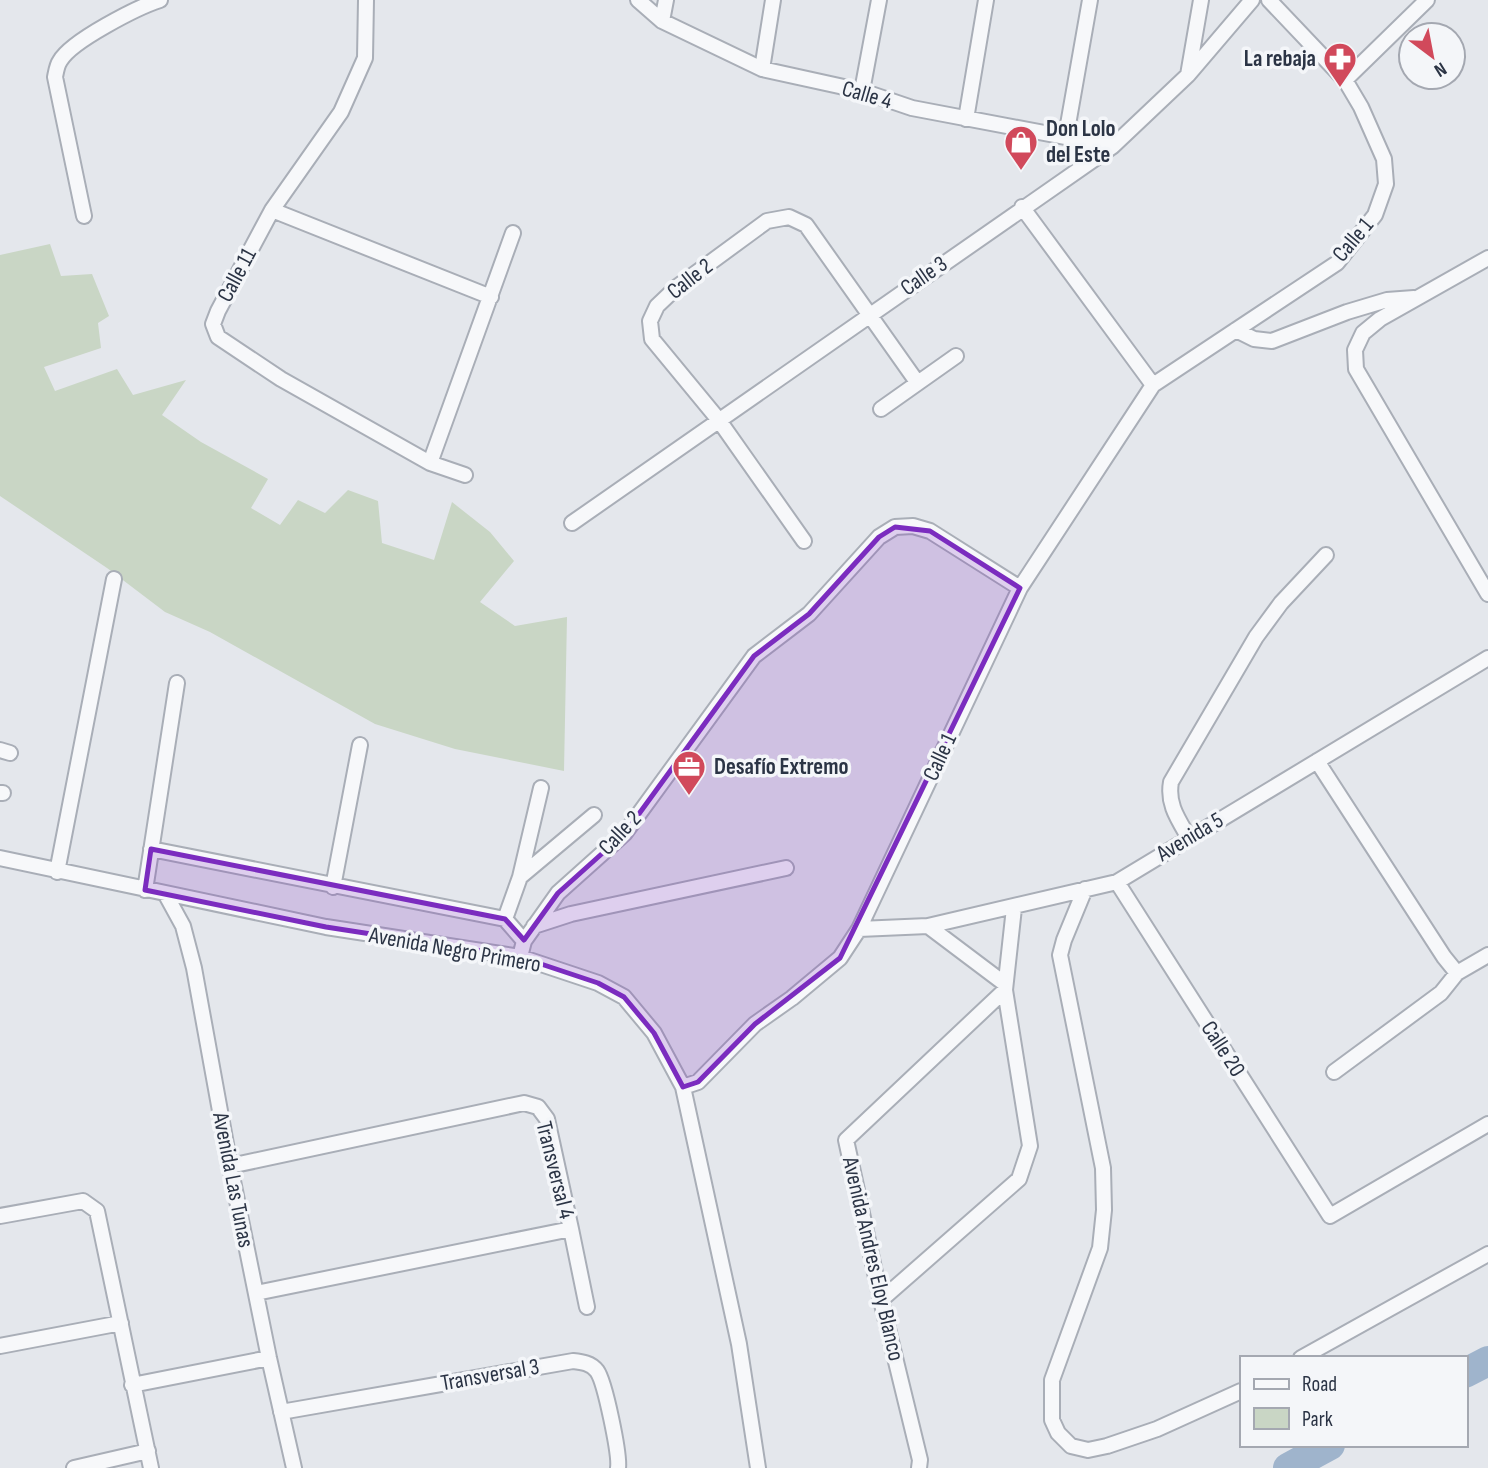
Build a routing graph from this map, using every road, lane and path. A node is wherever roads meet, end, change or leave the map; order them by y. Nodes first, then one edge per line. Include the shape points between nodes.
1 (160, 0) edge
2 (366, 0) edge
3 (638, 0) edge
4 (666, 0) edge
5 (773, 0) edge
6 (879, 0) edge
7 (986, 0) edge
8 (1090, 0) edge
9 (1201, 0) edge
10 (1252, 0) edge
11 (1269, 0) edge
12 (1427, 0) edge
13 (662, 21) junction
14 (762, 69) junction
15 (1188, 75) junction
16 (1345, 80) junction
17 (862, 91) junction
18 (966, 119) junction
19 (1066, 136) junction
20 (1113, 146) junction
21 (1022, 207) junction
22 (272, 210) junction
23 (84, 216) dead end
24 (513, 233) dead end
25 (1488, 258) edge
26 (491, 297) junction
27 (1419, 298) junction
28 (869, 315) junction
29 (1236, 330) junction
30 (956, 356) dead end
31 (917, 382) junction
32 (1153, 386) junction
33 (881, 409) dead end
34 (718, 419) junction
35 (429, 463) junction
36 (465, 475) dead end
37 (572, 523) dead end
38 (804, 541) dead end
39 (1326, 555) dead end
40 (114, 579) dead end
41 (1020, 588) junction
42 (1488, 594) edge
43 (1488, 658) edge
44 (177, 684) dead end
45 (360, 745) dead end
46 (1317, 761) junction
47 (541, 789) dead end
48 (594, 815) dead end
49 (1189, 838) junction
50 (151, 849) junction
51 (0, 858) edge
52 (786, 868) dead end
53 (57, 872) junction
54 (520, 877) junction
55 (1116, 881) junction
56 (333, 887) junction
57 (1085, 889) junction
58 (145, 890) junction
59 (166, 895) junction
60 (1014, 908) junction
61 (505, 919) junction
62 (534, 926) junction
63 (928, 926) junction
64 (859, 929) junction
65 (524, 941) junction
66 (1488, 955) edge
67 (520, 957) junction
68 (1457, 973) junction
69 (1005, 987) junction
70 (1334, 1073) dead end
71 (683, 1087) junction
72 (1488, 1124) edge
73 (230, 1166) junction
74 (0, 1216) edge
75 (571, 1229) junction
76 (1488, 1254) edge
77 (256, 1293) junction
78 (881, 1300) junction
79 (587, 1307) dead end
80 (121, 1323) junction
81 (0, 1346) edge
82 (1305, 1356) edge
83 (269, 1358) junction
84 (132, 1385) junction
85 (1240, 1391) edge
86 (281, 1412) junction
87 (148, 1451) junction
88 (74, 1468) edge
89 (151, 1468) edge
90 (294, 1468) edge
91 (618, 1468) edge
92 (758, 1468) edge
93 (919, 1468) edge

1 - 23 street via 141,6 76,45 60,60 55,77
2 - 22 street, Calle 11 via 365,58 341,112
3 - 13 street, Calle 4
4 - 13 street
5 - 14 street
6 - 17 street
7 - 18 street
8 - 19 street
9 - 15 street
10 - 15 street, Calle 3
11 - 16 street, Calle 1
12 - 16 street
13 - 14 street, Calle 4
14 - 17 street, Calle 4
15 - 20 street, Calle 3
16 - 29 street, Calle 1 via 1384,159 1386,184 1376,215 1337,262
17 - 18 street, Calle 4
18 - 19 street, Calle 4
19 - 20 street, Calle 4
20 - 21 street, Calle 3
21 - 28 street, Calle 3
21 - 32 street
22 - 26 street
22 - 35 street, Calle 11 via 218,311 213,324 218,337 281,379
24 - 26 street
25 - 27 street
26 - 35 street
27 - 29 street via 1387,300 1272,341
27 - 42 street via 1363,333 1355,350 1356,369
28 - 31 street, Calle 2
28 - 34 street, Calle 3
28 - 34 street, Calle 2 via 806,225 789,217 767,221 677,287 657,306 650,321 652,339
29 - 32 street, Calle 1
30 - 31 street
31 - 33 street
32 - 41 street, Calle 1
34 - 37 street, Calle 3
34 - 38 street, Calle 2
35 - 36 street, Calle 11
39 - 49 street via 1262,628 1171,782 1172,807
40 - 53 street
41 - 62 street, Calle 2 via 930,531 895,527 879,537 808,614 754,656 625,833 558,893
41 - 64 street, Calle 1
43 - 46 street, Avenida 5
44 - 50 street
45 - 56 street
46 - 49 street, Avenida 5
46 - 68 street
47 - 54 street
48 - 54 street
49 - 55 street, Avenida 5
50 - 56 street
50 - 58 street
51 - 53 street, Avenida Negro Primero
52 - 62 street
53 - 58 street, Avenida Negro Primero
54 - 61 street
55 - 57 street, Avenida 5
55 - 72 street, Calle 20 via 1330,1216
56 - 61 street
57 - 60 street, Avenida 5
57 - 85 street via 1060,955 1103,1168 1104,1210 1100,1248 1052,1380 1052,1420 1071,1446 1088,1450 1157,1429
58 - 59 street, Avenida Negro Primero
59 - 67 street, Avenida Negro Primero via 326,927
59 - 73 street, Avenida Las Tunas via 183,926 194,968
60 - 63 street, Avenida 5
60 - 69 street
61 - 65 street
62 - 65 street, Calle 2
63 - 64 street, Avenida 5
63 - 69 street
64 - 71 street, Calle 1 via 840,958 755,1024 698,1082
65 - 67 street, Calle 2
66 - 68 street
67 - 71 street, Avenida Negro Primero via 598,983 624,997 654,1032
68 - 70 street via 1441,993
69 - 78 street via 1030,1146 1019,1179
69 - 78 street, Avenida Andres Eloy Blanco via 846,1140
71 - 92 street, Avenida Negro Primero via 739,1344
73 - 75 street, Transversal 4 via 524,1103 538,1107 547,1119
73 - 77 street, Avenida Las Tunas
74 - 80 street via 83,1201 91,1205 97,1211
75 - 77 street, Transversal 4
75 - 79 street
76 - 82 street
77 - 83 street, Avenida Las Tunas
78 - 93 street, Avenida Andres Eloy Blanco
80 - 81 street
80 - 84 street
83 - 84 street
83 - 86 street, Avenida Las Tunas
84 - 87 street
86 - 90 street, Avenida Las Tunas
86 - 91 street, Transversal 3 via 587,1362 603,1384
87 - 88 street
87 - 89 street

